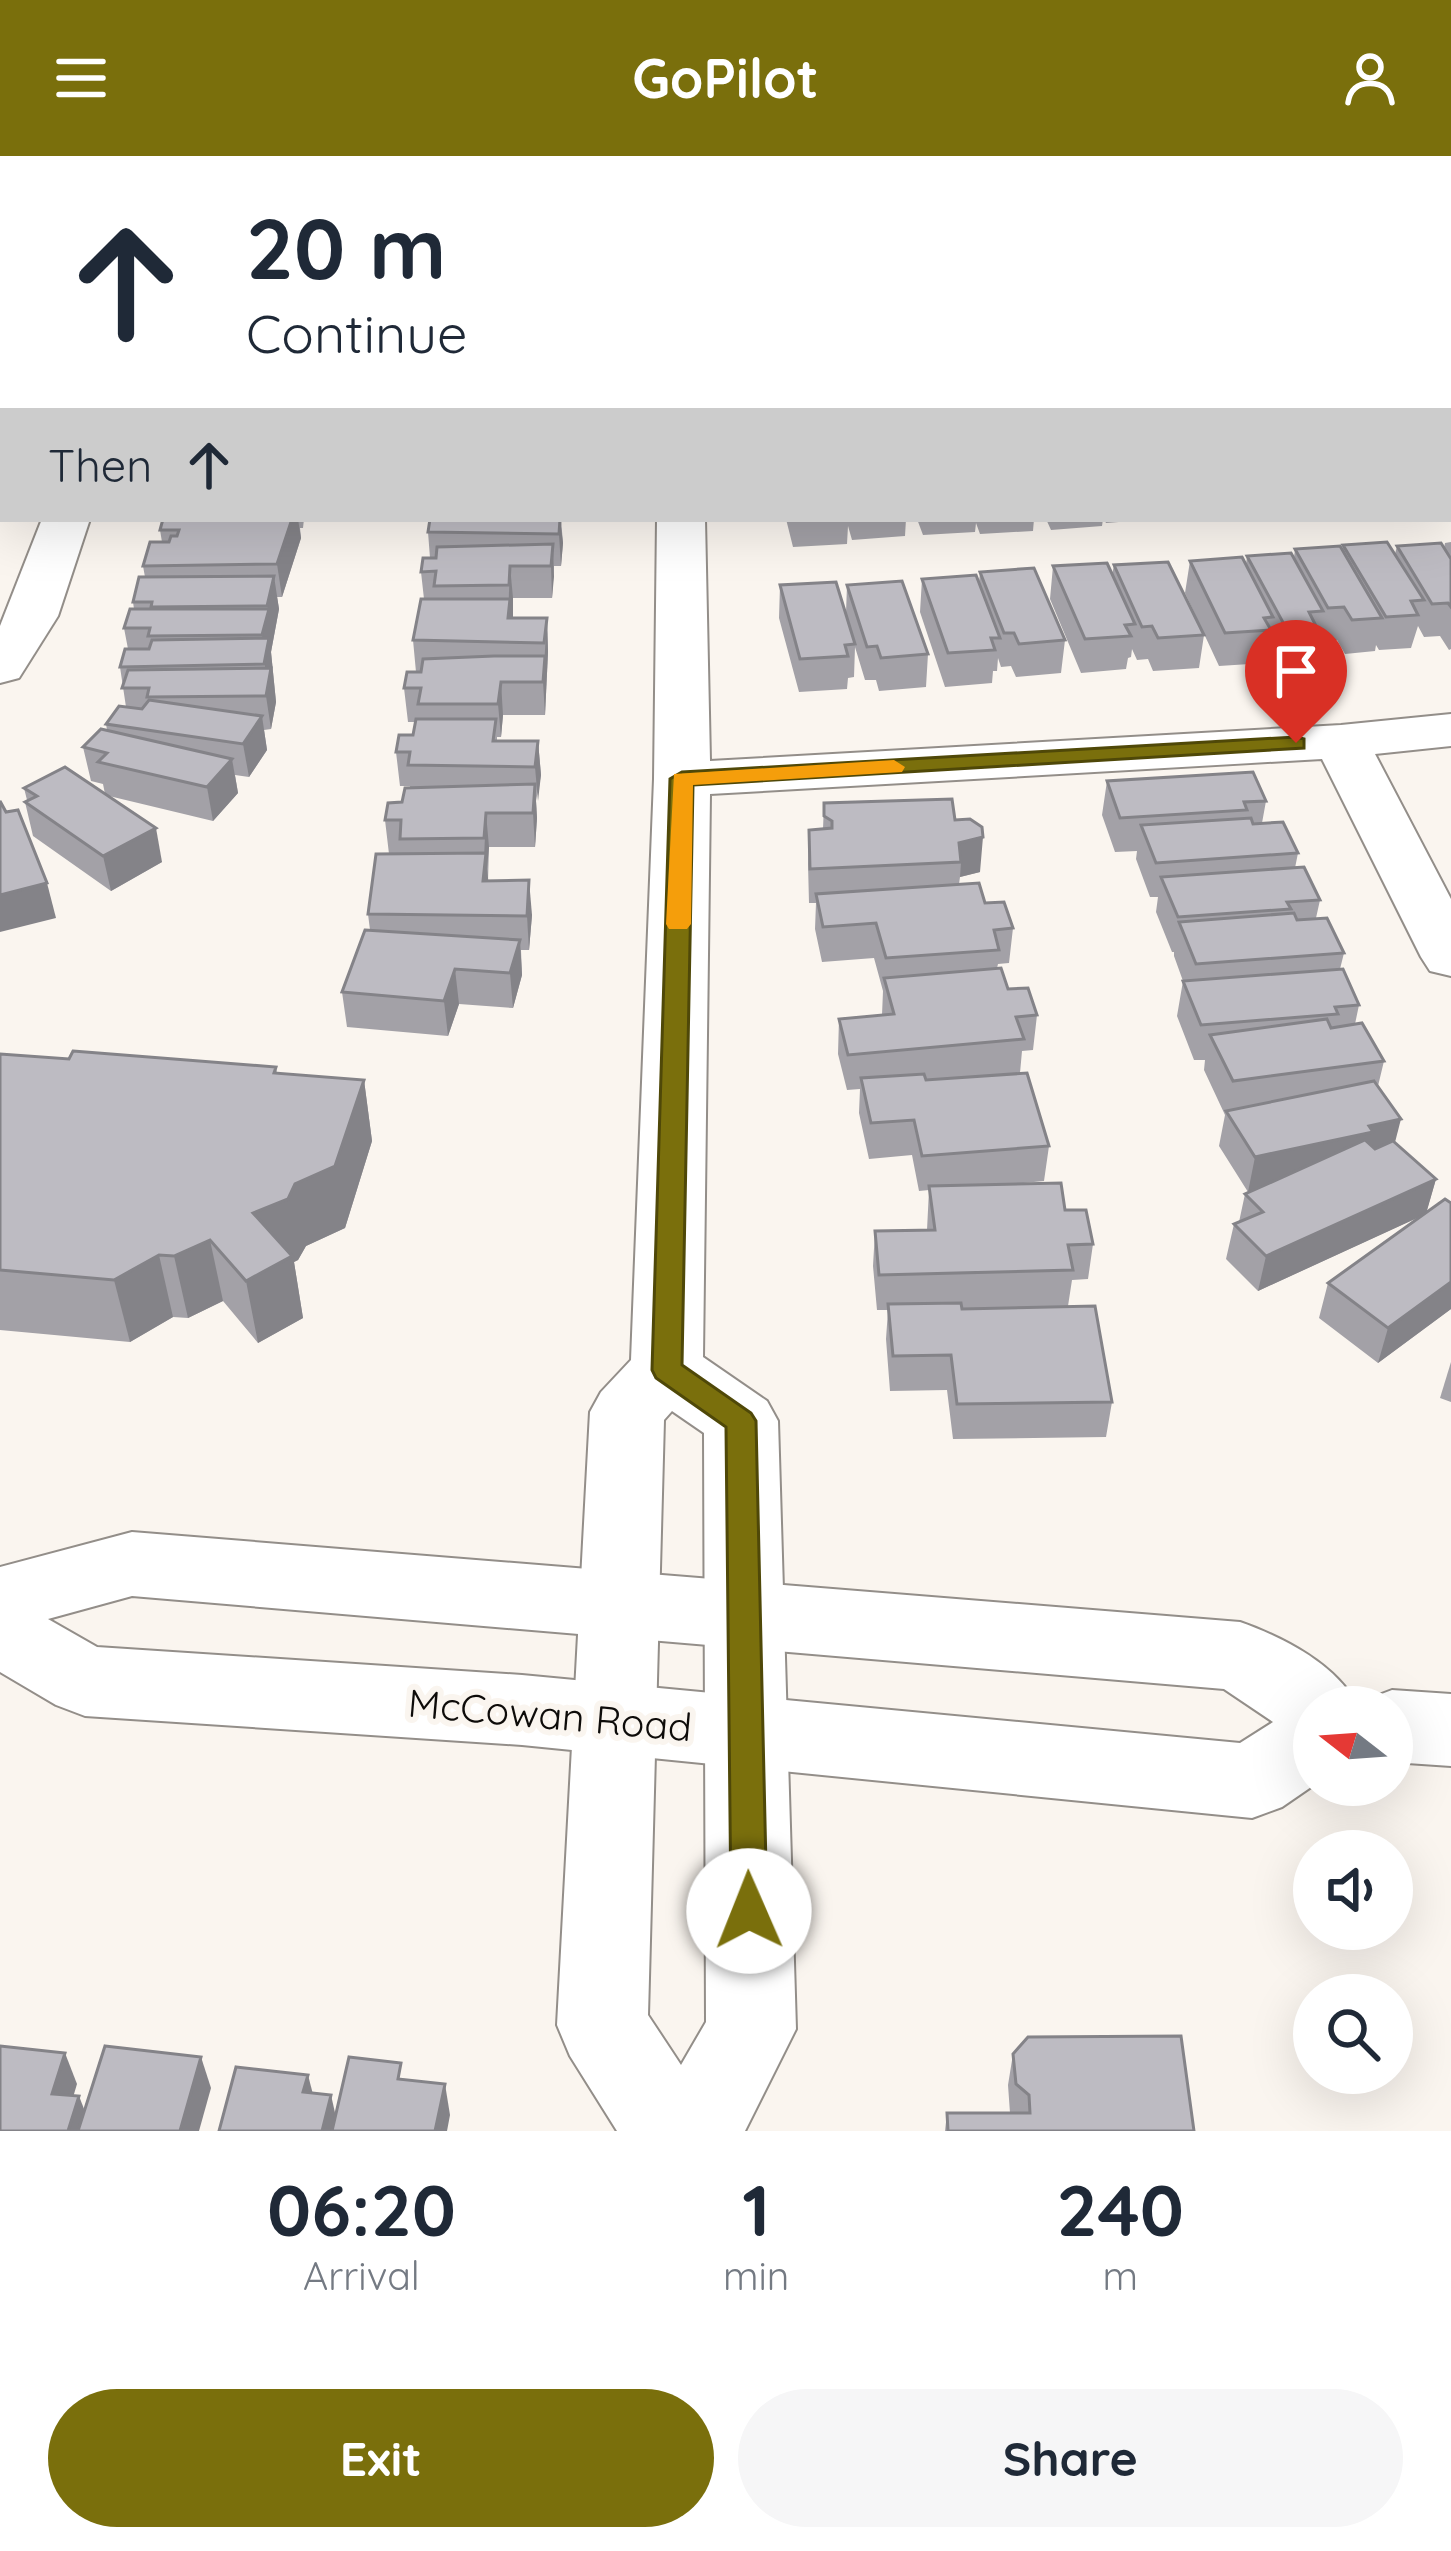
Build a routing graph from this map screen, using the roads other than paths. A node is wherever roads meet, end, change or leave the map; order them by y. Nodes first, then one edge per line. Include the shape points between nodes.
1 (66, 522) edge
2 (681, 522) edge
3 (0, 667) edge
4 (1451, 730) edge
5 (1341, 741) junction
6 (682, 779) junction
7 (1451, 957) edge
8 (667, 1370) junction
9 (0, 1600) edge
10 (619, 1604) junction
11 (744, 1615) junction
12 (0, 1632) edge
13 (1293, 1691) edge
14 (614, 1719) junction
15 (1413, 1727) edge
16 (1451, 1730) edge
17 (747, 1732) junction
18 (1293, 1753) edge
19 (671, 2131) edge
20 (694, 2131) edge

1 - 3 street via 32,616
2 - 6 street
4 - 5 street
5 - 6 street
5 - 7 street
6 - 8 street
8 - 10 street via 627,1412
8 - 11 street via 741,1421
9 - 10 street via 132,1564
10 - 11 street
10 - 14 street
11 - 13 street via 1240,1655
11 - 17 street
12 - 14 street, McCowan Road via 85,1681
14 - 17 street, McCowan Road
14 - 19 street via 602,2025
15 - 16 street
17 - 18 street, McCowan Road via 1252,1781
17 - 20 street via 752,2029

